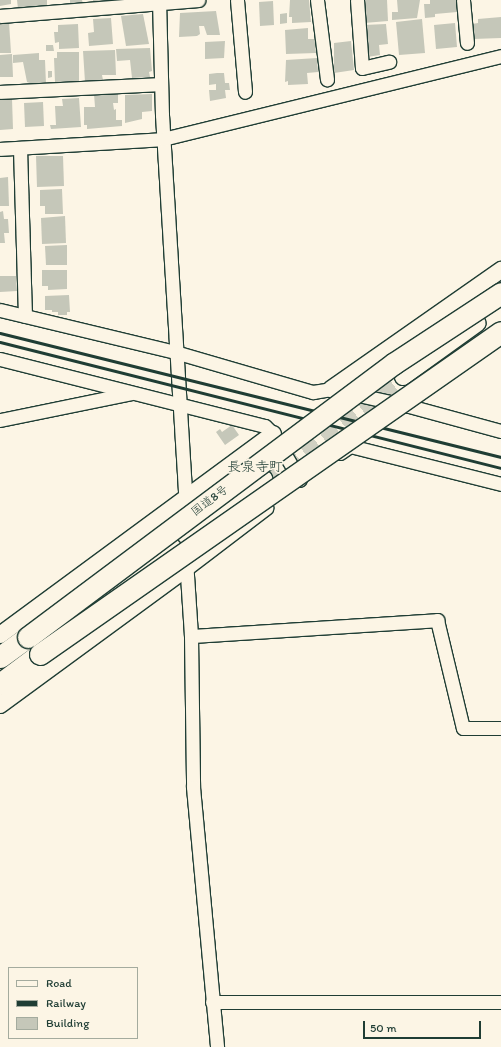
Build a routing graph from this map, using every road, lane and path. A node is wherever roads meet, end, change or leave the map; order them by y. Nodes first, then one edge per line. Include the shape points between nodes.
1 (198, 0) edge
2 (237, 0) edge
3 (317, 0) edge
4 (357, 0) edge
5 (463, 0) edge
6 (159, 2) edge
7 (0, 16) edge
8 (467, 43) dead end
9 (501, 56) edge
10 (389, 62) dead end
11 (327, 79) dead end
12 (161, 84) junction
13 (0, 92) edge
14 (245, 92) dead end
15 (163, 139) junction
16 (20, 148) junction
17 (0, 149) edge
18 (501, 270) edge
19 (501, 293) edge
20 (453, 302) junction
21 (0, 310) edge
22 (25, 316) junction
23 (478, 323) junction
24 (501, 332) edge
25 (501, 342) edge
26 (175, 352) junction
27 (0, 359) edge
28 (403, 376) tunnel mouth
29 (331, 389) junction
30 (136, 392) junction
31 (180, 404) junction
32 (409, 406) junction
33 (0, 420) edge
34 (501, 431) edge
35 (273, 434) junction
36 (264, 479) tunnel mouth
37 (301, 481) junction
38 (501, 484) edge
39 (186, 499) junction
40 (186, 536) junction
41 (186, 569) junction
42 (0, 635) edge
43 (191, 636) junction
44 (0, 657) edge
45 (0, 684) edge
46 (0, 705) edge
47 (501, 728) edge
48 (212, 1002) junction
49 (501, 1002) edge
50 (217, 1047) edge

1 - 6 street
2 - 14 street
3 - 11 street
4 - 10 street via 362,68
5 - 8 street
6 - 7 street
6 - 12 street
9 - 15 street
12 - 13 street
12 - 15 street
15 - 16 street
15 - 26 street
16 - 17 street
16 - 22 street
18 - 20 street
19 - 44 highway, 国道8号, bridge via 393,364
20 - 23 street
20 - 29 street
21 - 22 street
22 - 26 street
23 - 25 street
23 - 28 street
24 - 45 highway, bridge
25 - 32 street
26 - 29 street via 313,392
26 - 31 street
27 - 30 street
29 - 32 street
30 - 31 street
30 - 33 street
31 - 35 street via 265,426
31 - 39 street
32 - 34 street
35 - 37 street
35 - 39 street
36 - 40 street
37 - 38 street via 350,446
37 - 41 street
39 - 40 street
39 - 42 street
40 - 41 street
41 - 43 street
41 - 46 street
43 - 47 street via 437,620 463,728
43 - 48 street via 193,787
48 - 49 street
48 - 50 street

